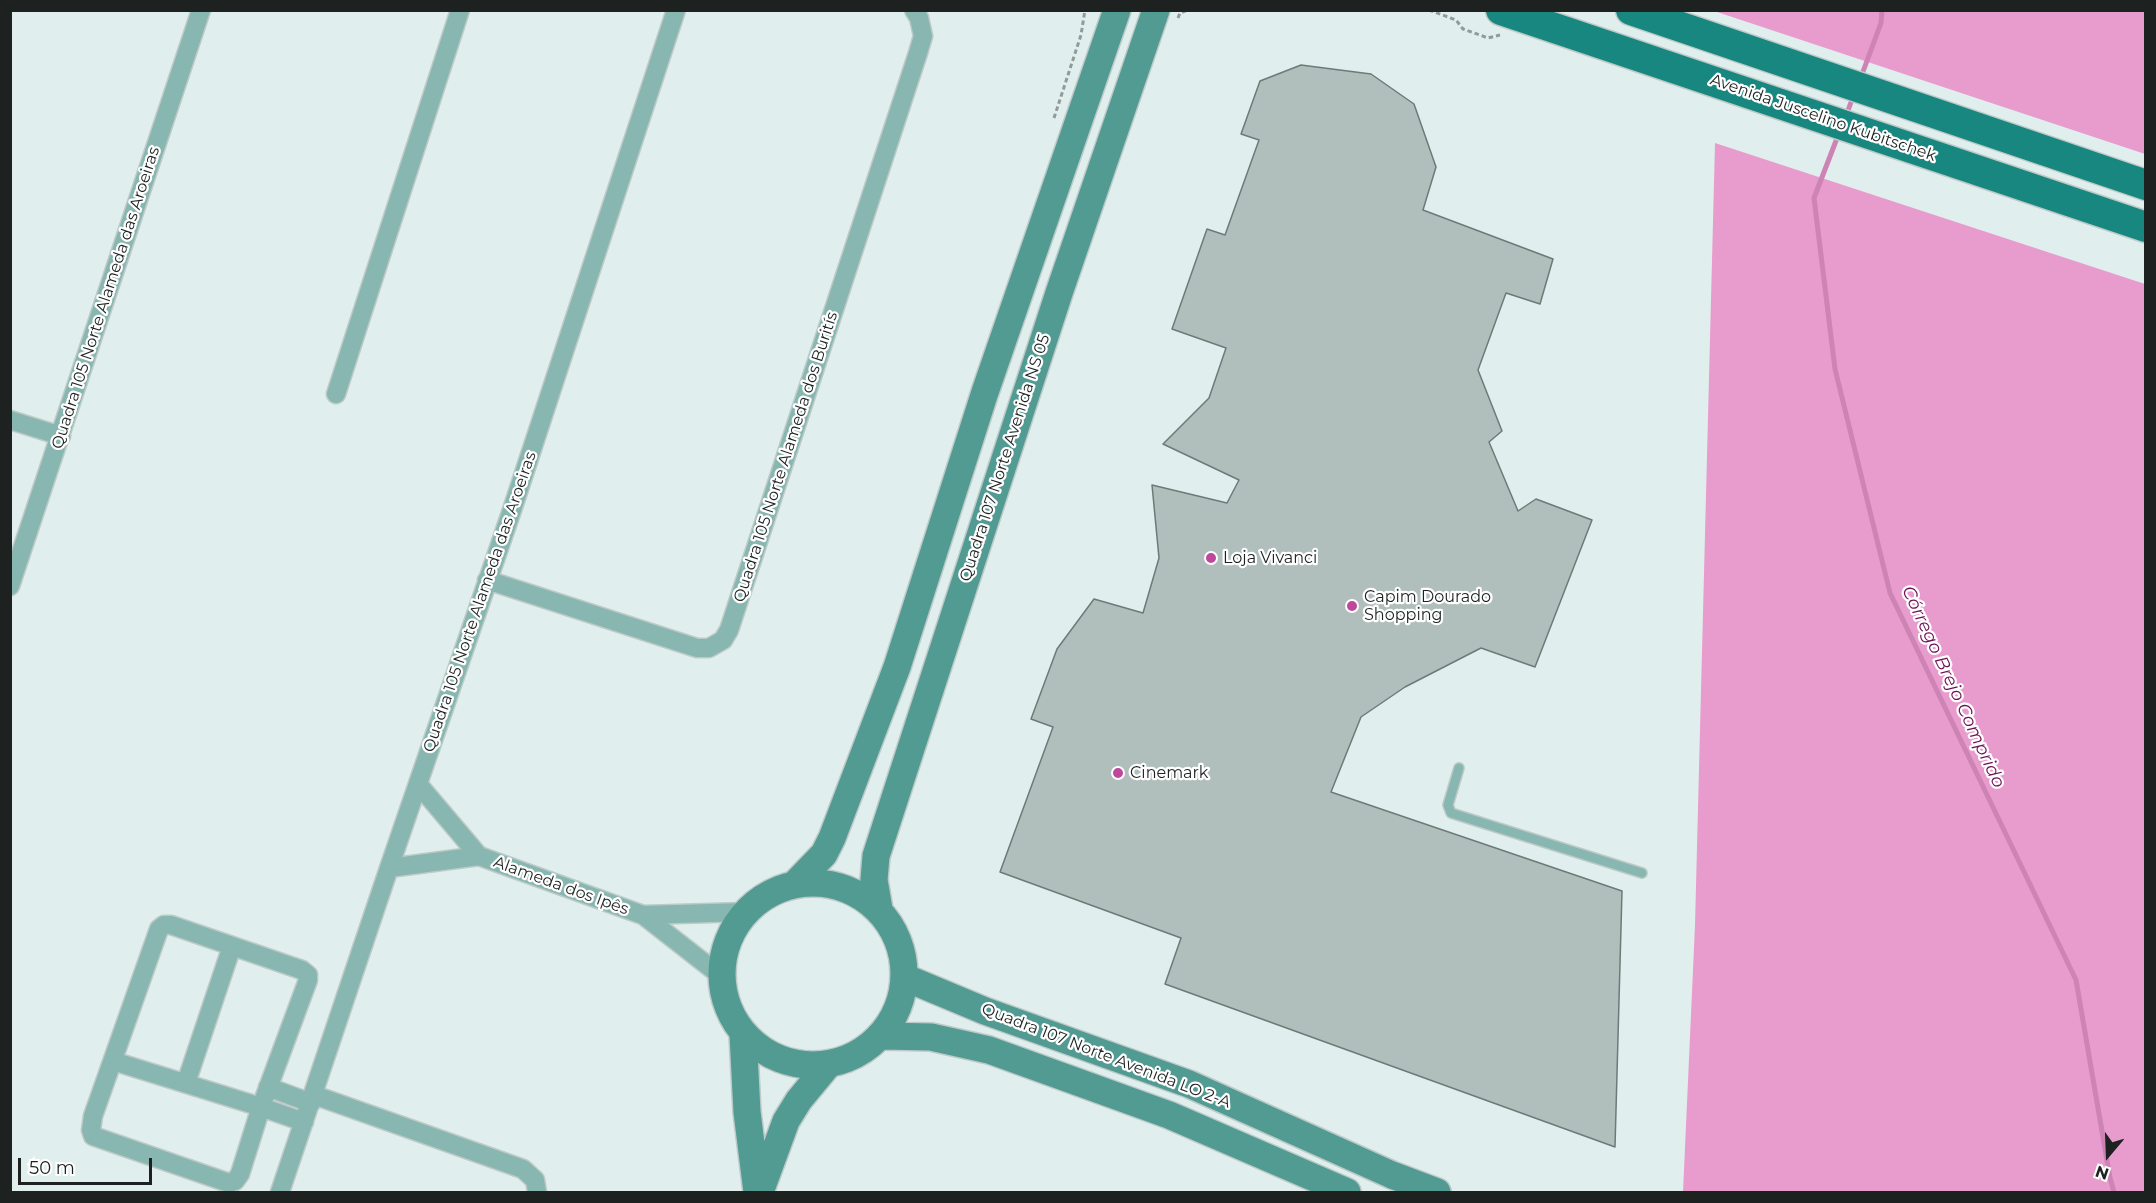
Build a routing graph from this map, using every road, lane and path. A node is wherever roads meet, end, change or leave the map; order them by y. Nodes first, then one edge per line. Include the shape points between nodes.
1 (201, 10) edge
2 (460, 10) edge
3 (676, 10) edge
4 (914, 10) edge
5 (1117, 10) edge
6 (1156, 10) edge
7 (1501, 10) edge
8 (1631, 10) edge
9 (2145, 185) edge
10 (2145, 227) edge
11 (336, 394) dead end
12 (10, 420) edge
13 (61, 436) junction
14 (488, 580) junction
15 (10, 586) edge
16 (1459, 768) dead end
17 (418, 784) junction
18 (479, 856) junction
19 (389, 868) junction
20 (1642, 873) dead end
21 (795, 884) junction
22 (879, 909) junction
23 (745, 912) junction
24 (643, 915) junction
25 (232, 946) junction
26 (721, 976) junction
27 (906, 978) junction
28 (743, 1034) junction
29 (883, 1036) junction
30 (113, 1061) junction
31 (828, 1065) junction
32 (186, 1083) junction
33 (268, 1087) junction
34 (312, 1099) junction
35 (261, 1107) junction
36 (304, 1122) junction
37 (280, 1192) edge
38 (537, 1192) edge
39 (758, 1192) edge
40 (1347, 1192) edge
41 (1437, 1192) edge

1 - 13 street, Quadra 105 Norte Alameda das Aroeiras
2 - 11 street
3 - 14 street, Quadra 105 Norte Alameda das Aroeiras
4 - 14 street, Quadra 105 Norte Alameda dos Buritís via 923,36 915,64 723,640 708,648 697,648
5 - 21 street via 897,667 832,838 824,854
6 - 22 street, Quadra 107 Norte Avenida NS 05 via 1059,293 876,856 874,880
7 - 10 main road, Avenida Juscelino Kubitschek
8 - 9 main road
12 - 13 street
13 - 15 street, Quadra 105 Norte Alameda das Aroeiras
14 - 17 street, Quadra 105 Norte Alameda das Aroeiras
16 - 20 lane via 1449,805 1451,813
17 - 18 street, Alameda dos Ipês
17 - 19 street, Quadra 105 Norte Alameda das Aroeiras
18 - 19 street, Alameda dos Ipês
18 - 24 street, Alameda dos Ipês
19 - 34 street, Quadra 105 Norte Alameda das Aroeiras
21 - 22 street via 840,886
21 - 23 street via 768,894
22 - 27 street via 894,929 903,953
23 - 24 street, Alameda dos Ipês
23 - 26 street via 731,931 723,953
24 - 26 street, Alameda dos Ipês
25 - 30 street via 171,925 159,929
25 - 32 street
25 - 33 street via 308,975
26 - 28 street via 727,1007
27 - 29 street via 899,1009
27 - 41 street, Quadra 107 Norte Avenida LO 2-A via 985,1011 1189,1084
28 - 31 street via 767,1054 797,1065
28 - 39 street via 747,1112
29 - 31 street via 858,1055
29 - 40 street, Quadra 107 Norte Avenida LO 2-A via 932,1038 989,1050 1169,1114
30 - 32 street
30 - 35 street via 93,1116 93,1136 216,1180 229,1183 240,1174
31 - 39 street via 786,1121
32 - 35 street
33 - 34 street
33 - 35 street
34 - 36 street, Quadra 105 Norte Alameda das Aroeiras
34 - 38 street via 523,1169 536,1180
35 - 36 street
36 - 37 street, Quadra 105 Norte Alameda das Aroeiras

